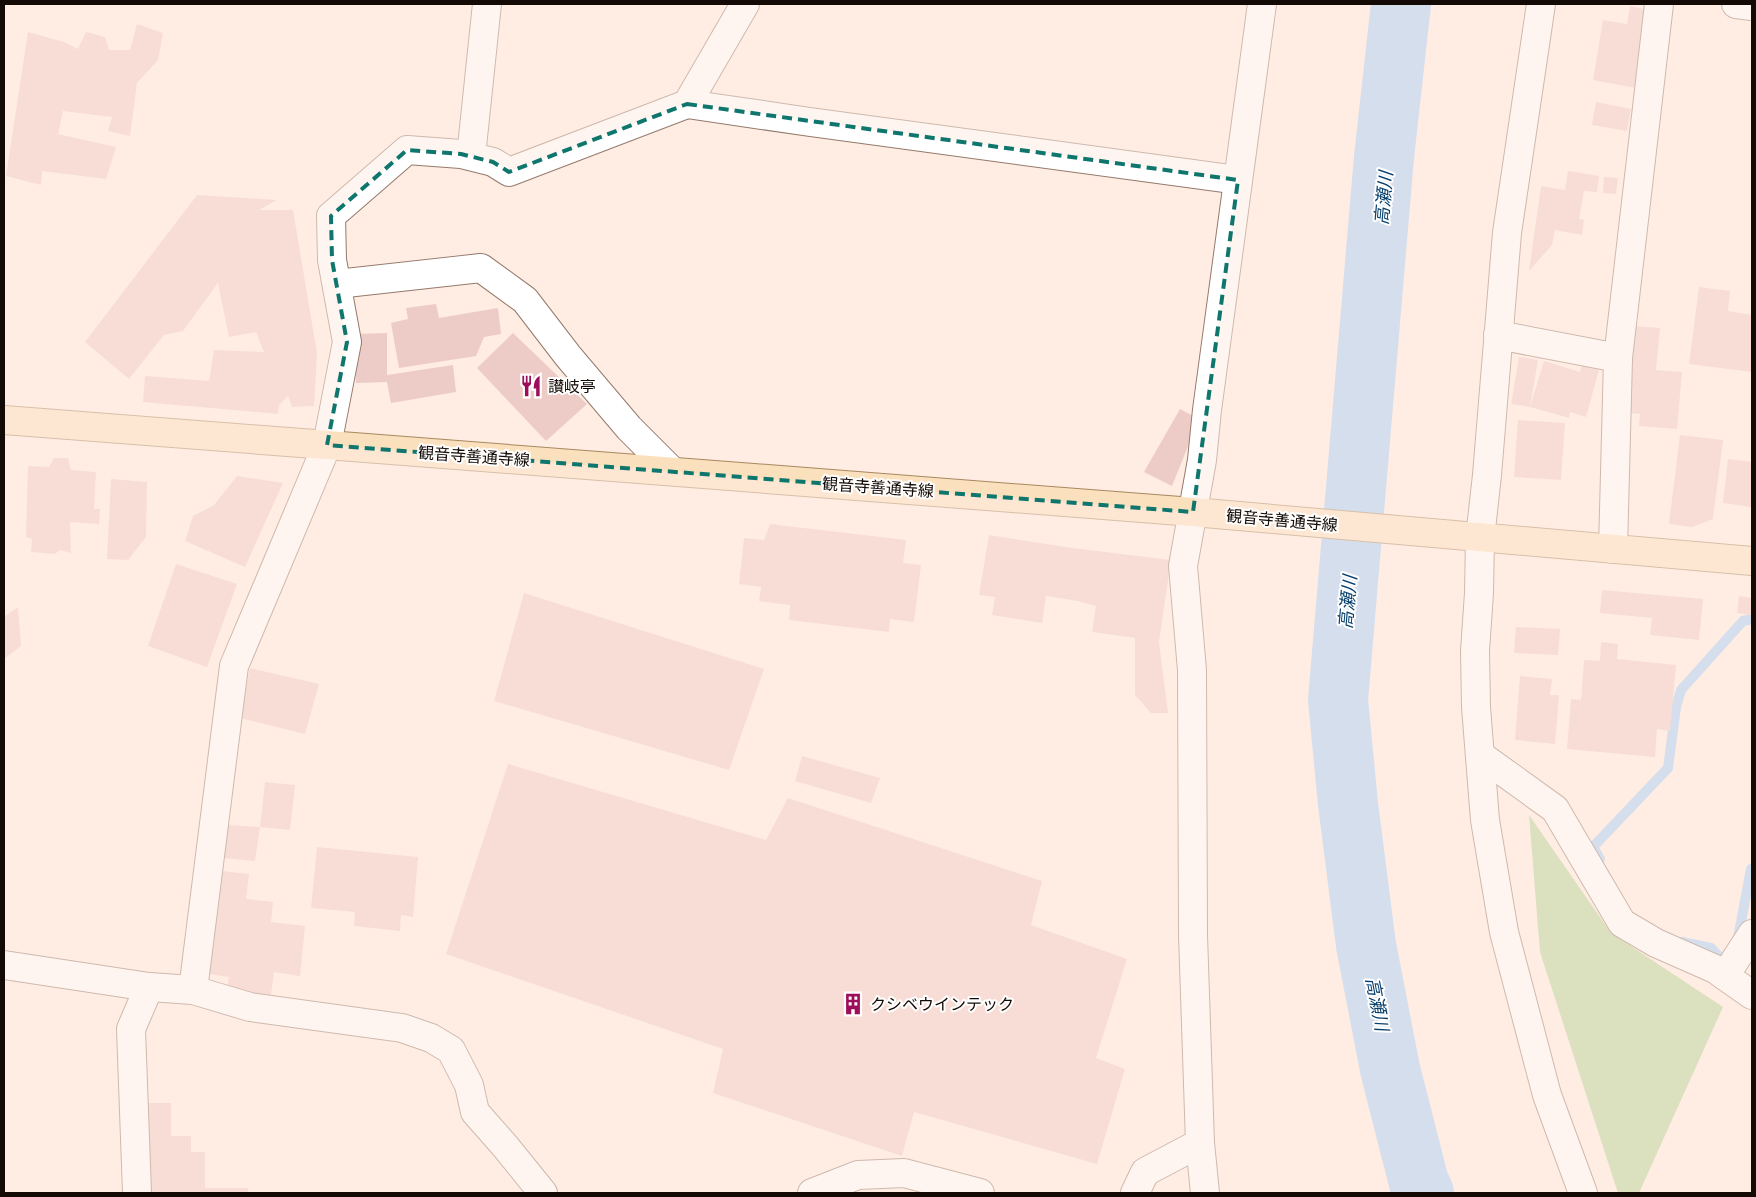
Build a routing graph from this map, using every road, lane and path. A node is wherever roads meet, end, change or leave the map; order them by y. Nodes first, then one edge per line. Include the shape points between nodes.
1 (487, 4) edge
2 (746, 4) edge
3 (1262, 4) edge
4 (1541, 4) edge
5 (1660, 4) edge
6 (1736, 4) edge
7 (1752, 6) edge
8 (687, 104) junction
9 (471, 156) junction
10 (1238, 180) junction
11 (337, 284) junction
12 (1498, 334) junction
13 (1618, 358) junction
14 (4, 420) edge
15 (327, 445) junction
16 (672, 471) junction
17 (1204, 513) junction
18 (1480, 538) junction
19 (1613, 549) junction
20 (1752, 561) edge
21 (1480, 754) junction
22 (1752, 934) edge
23 (4, 964) edge
24 (1725, 976) junction
25 (149, 986) junction
26 (193, 990) junction
27 (1752, 996) edge
28 (1200, 1143) junction
29 (137, 1193) edge
30 (543, 1193) edge
31 (812, 1193) edge
32 (980, 1193) edge
33 (1135, 1193) edge
34 (1205, 1193) edge
35 (1583, 1193) edge

1 - 9 street
2 - 8 street
3 - 10 street
4 - 12 street via 1507,233
5 - 13 street
6 - 7 street
8 - 9 street via 508,172 493,162
8 - 10 street
9 - 11 street via 407,150 331,216 332,260
10 - 17 street via 1207,410 1202,460
11 - 15 street via 347,342
11 - 16 street via 481,268 526,300 629,428
12 - 13 street
12 - 18 street
13 - 19 street
14 - 15 main road, 観音寺善通寺線
15 - 16 main road, 観音寺善通寺線
15 - 26 street via 234,666
16 - 17 main road, 観音寺善通寺線
17 - 18 main road, 観音寺善通寺線
17 - 28 street via 1183,566 1192,670 1192,935
18 - 19 main road, 観音寺善通寺線
18 - 21 street via 1475,651
19 - 20 main road, 観音寺善通寺線
21 - 24 street via 1555,809 1622,923
21 - 35 street via 1485,820 1504,932 1547,1094
22 - 24 street
23 - 25 street
24 - 27 street
25 - 26 street
25 - 29 street via 131,1029
26 - 30 street via 250,1007 402,1028 431,1038 451,1050 470,1085 475,1112
28 - 33 street via 1146,1172
28 - 34 street
31 - 32 street via 858,1175 904,1173

